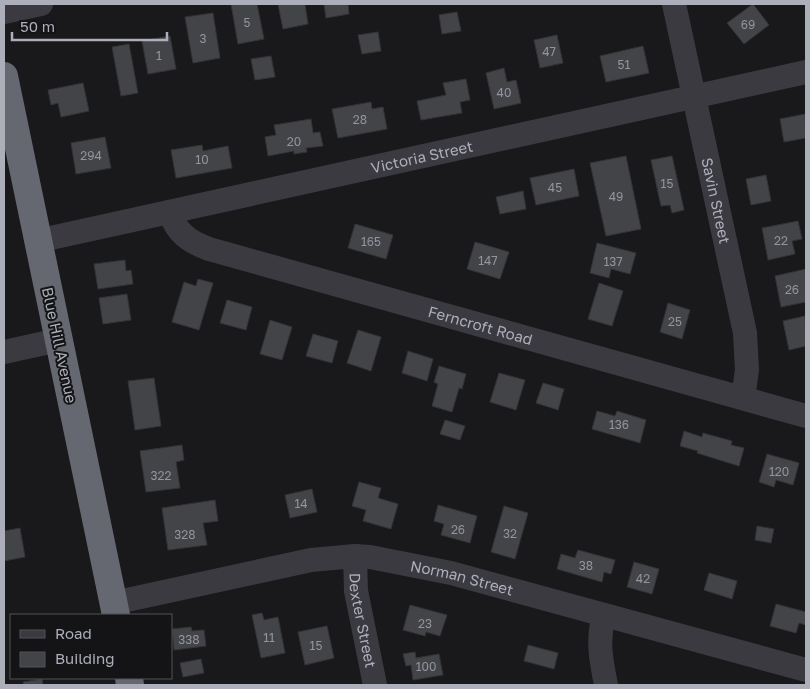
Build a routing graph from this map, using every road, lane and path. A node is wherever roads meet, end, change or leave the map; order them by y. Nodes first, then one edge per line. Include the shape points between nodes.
1 (41, 4) edge
2 (674, 4) edge
3 (4, 12) edge
4 (806, 72) edge
5 (4, 76) edge
6 (693, 96) junction
7 (170, 212) junction
8 (37, 241) junction
9 (59, 340) junction
10 (4, 352) edge
11 (743, 398) junction
12 (806, 416) edge
13 (355, 556) junction
14 (115, 609) edge
15 (604, 615) junction
16 (806, 670) edge
17 (375, 685) edge
18 (606, 685) edge

1 - 3 street
2 - 6 street, Savin Street
4 - 6 street, Victoria Street
5 - 8 highway, Blue Hill Avenue
6 - 7 street, Victoria Street
6 - 11 street, Savin Street via 745,333 747,370
7 - 8 street, Victoria Street
7 - 11 street, Ferncroft Road via 176,228 183,235 209,249
8 - 9 highway, Blue Hill Avenue
9 - 10 street
9 - 14 highway, Blue Hill Avenue
11 - 12 street, Ferncroft Road
13 - 14 street, Norman Street via 311,560
13 - 15 street, Norman Street via 384,558 451,573
13 - 17 street, Dexter Street via 356,592
15 - 16 street, Norman Street
15 - 18 street via 599,645

